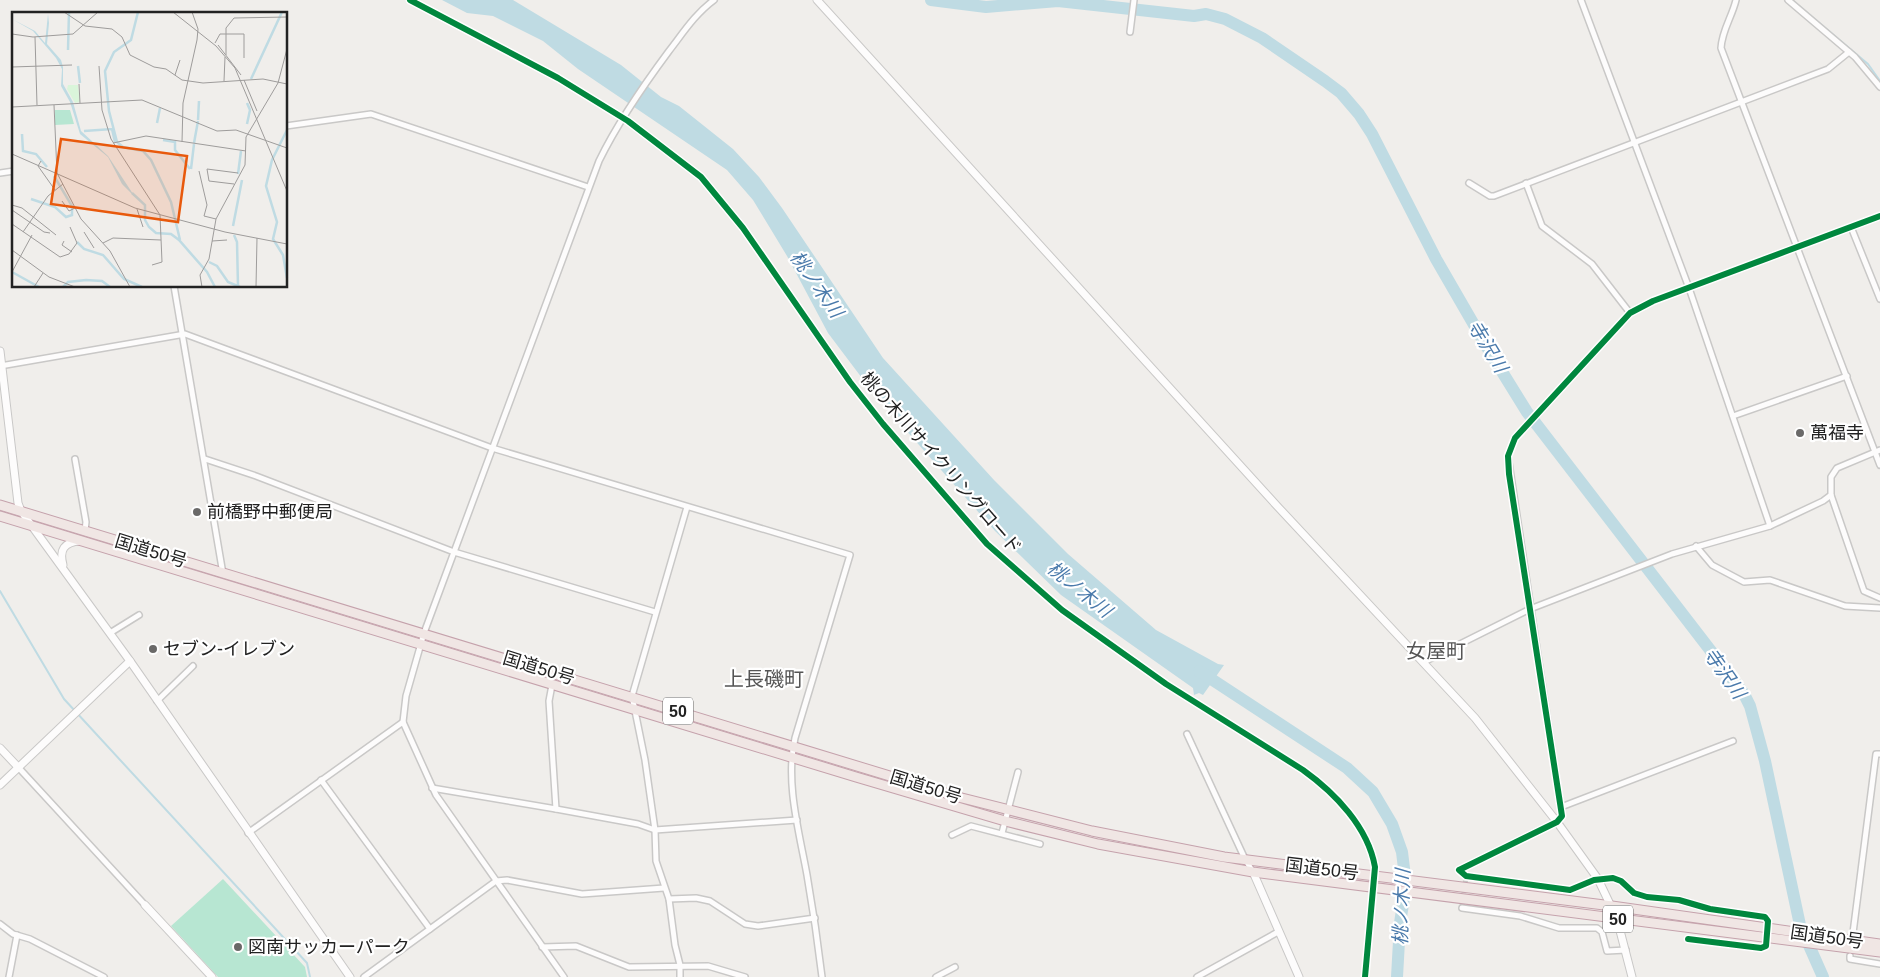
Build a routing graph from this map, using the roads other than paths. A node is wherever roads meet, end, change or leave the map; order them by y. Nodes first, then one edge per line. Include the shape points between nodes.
1 (714, 0) edge
2 (817, 0) edge
3 (1134, 0) edge
4 (1581, 0) edge
5 (1736, 0) edge
6 (1788, 0) edge
7 (1130, 32) dead end
8 (1849, 52) junction
9 (1880, 87) edge
10 (1742, 102) junction
11 (288, 126) edge
12 (1635, 143) junction
13 (1469, 183) dead end
14 (1526, 183) junction
15 (588, 187) junction
16 (1880, 216) edge
17 (1852, 227) junction
18 (1797, 247) junction
19 (174, 288) edge
20 (1689, 288) junction
21 (1880, 299) edge
22 (1630, 313) junction
23 (182, 334) junction
24 (0, 351) edge
25 (1, 366) edge
26 (1847, 376) junction
27 (1734, 416) junction
28 (492, 448) junction
29 (1878, 451) edge
30 (76, 459) dead end
31 (205, 460) junction
32 (1880, 466) edge
33 (1831, 495) junction
34 (0, 505) edge
35 (687, 506) junction
36 (21, 511) junction
37 (0, 516) edge
38 (1770, 526) junction
39 (33, 527) junction
40 (84, 530) junction
41 (80, 541) junction
42 (1696, 546) junction
43 (454, 552) junction
44 (64, 568) junction
45 (223, 572) junction
46 (223, 584) junction
47 (1880, 598) edge
48 (1880, 608) edge
49 (1530, 609) junction
50 (655, 612) junction
51 (139, 615) dead end
52 (110, 633) junction
53 (424, 633) junction
54 (421, 644) junction
55 (130, 661) junction
56 (1424, 662) junction
57 (193, 666) dead end
58 (552, 685) junction
59 (632, 696) junction
60 (157, 700) junction
61 (634, 709) junction
62 (403, 722) junction
63 (1187, 734) dead end
64 (1732, 741) dead end
65 (793, 746) junction
66 (0, 748) edge
67 (1880, 754) edge
68 (791, 757) junction
69 (18, 767) junction
70 (1018, 772) dead end
71 (321, 780) junction
72 (0, 785) edge
73 (432, 788) junction
74 (1562, 808) junction
75 (556, 809) junction
76 (1008, 811) junction
77 (797, 820) junction
78 (1005, 821) junction
79 (1557, 822) junction
80 (655, 830) junction
81 (248, 833) junction
82 (1002, 833) junction
83 (952, 835) dead end
84 (1040, 844) dead end
85 (1245, 859) junction
86 (1254, 872) junction
87 (1598, 880) junction
88 (496, 881) junction
89 (664, 888) junction
90 (669, 899) junction
91 (145, 905) joint
92 (1612, 906) junction
93 (1462, 908) dead end
94 (815, 918) junction
95 (1617, 919) junction
96 (1768, 921) dead end
97 (0, 924) edge
98 (430, 929) junction
99 (1278, 932) junction
100 (1854, 933) dead end
101 (17, 935) junction
102 (1688, 939) dead end
103 (1880, 944) edge
104 (1766, 946) dead end
105 (542, 947) junction
106 (1626, 950) junction
107 (1880, 952) edge
108 (1850, 956) dead end
109 (1880, 964) edge
110 (680, 965) junction
111 (955, 967) dead end
112 (9, 977) edge
113 (104, 977) edge
114 (212, 977) edge
115 (350, 977) edge
116 (364, 977) edge
117 (564, 977) edge
118 (680, 977) edge
119 (745, 977) edge
120 (822, 977) edge
121 (936, 977) edge
122 (1197, 977) edge
123 (1299, 977) edge
124 (1632, 977) edge

1 - 15 street via 686,27 617,126
2 - 56 street via 1278,507
3 - 7 street
4 - 12 street
5 - 10 street via 1723,32 1721,48
6 - 8 street
8 - 9 street
8 - 10 street via 1828,69
10 - 12 street
10 - 18 street
11 - 15 street via 371,114
12 - 14 street
12 - 20 street
13 - 14 street via 1490,196
14 - 22 street via 1542,226 1592,264
15 - 28 street
16 - 17 street
17 - 18 street
17 - 21 street
18 - 20 street
18 - 26 street
19 - 23 street
20 - 22 street
20 - 27 street
22 - 49 street via 1512,443 1508,460
23 - 25 street
23 - 28 street
23 - 31 street
24 - 25 street
25 - 36 street
26 - 27 street
26 - 29 street
27 - 38 street
28 - 35 street
28 - 43 street
29 - 32 street
29 - 33 street via 1837,468 1832,477
30 - 40 street via 86,522
31 - 43 street via 256,476
31 - 45 street
33 - 38 street
33 - 47 street via 1864,591
34 - 36 highway, 国道50号 / 50
35 - 50 street
35 - 65 street via 850,556
36 - 39 street
36 - 40 highway, 国道50号 / 50
37 - 39 highway, 国道50号 / 50
38 - 42 street
39 - 41 highway, 国道50号 / 50
39 - 44 street
40 - 45 highway, 国道50号 / 50
41 - 44 street via 67,543 64,547
41 - 46 highway, 国道50号 / 50
42 - 48 street via 1712,564 1744,582 1770,580 1845,606
42 - 49 street
43 - 50 street
43 - 53 street
44 - 52 street
45 - 46 street
45 - 53 highway, 国道50号 / 50
46 - 54 highway, 国道50号 / 50
49 - 56 street
49 - 74 street
50 - 59 street
51 - 52 street
52 - 55 street
53 - 54 street
53 - 59 highway, 国道50号 / 50
54 - 58 highway, 国道50号 / 50
54 - 62 street via 406,696
55 - 60 street
55 - 69 street
56 - 79 street via 1476,718
57 - 60 street
58 - 61 highway, 国道50号 / 50
58 - 75 street via 549,700
59 - 61 street
59 - 65 highway, 国道50号 / 50
60 - 81 street
61 - 68 highway, 国道50号 / 50
61 - 80 street via 646,760
62 - 71 street
62 - 73 street
63 - 85 street
64 - 74 street
65 - 68 street
65 - 76 highway, 国道50号 / 50
66 - 69 street
67 - 100 street via 1876,754
68 - 77 street
68 - 78 highway, 国道50号 / 50
69 - 72 street
69 - 91 street
70 - 76 street
71 - 81 street
71 - 98 street
73 - 75 street
73 - 88 street
74 - 79 street via 1562,816
75 - 80 street
76 - 78 street
76 - 85 highway, 国道50号 / 50 via 1149,843
77 - 80 street
77 - 94 street
78 - 82 street
78 - 86 highway, 国道50号 / 50 via 1140,853
79 - 87 street
79 - 87 street via 1460,870 1466,876 1570,890
80 - 89 street via 656,861
81 - 115 street
82 - 83 street via 971,826
82 - 84 street
85 - 86 street
85 - 92 highway, 国道50号 / 50
86 - 95 highway, 国道50号 / 50
86 - 99 street
87 - 92 street
87 - 96 street via 1618,879 1634,893 1647,897 1679,900 1710,909 1764,917
88 - 89 street via 507,880 582,894
88 - 98 street
88 - 105 street
89 - 90 street
90 - 94 street via 710,901 745,924 758,926
90 - 110 street via 674,945
91 - 114 street
92 - 95 street
92 - 103 highway, 国道50号 / 50
93 - 106 street via 1520,916 1559,928 1592,927 1602,932 1607,952
94 - 120 street
95 - 106 street
95 - 107 highway, 国道50号 / 50
97 - 101 street
98 - 116 street
99 - 122 street
99 - 123 street
101 - 112 street
101 - 113 street
102 - 104 street
105 - 110 street via 576,946 629,967
105 - 117 street
106 - 124 street
108 - 109 street via 1850,959
110 - 118 street
110 - 119 street via 708,966
111 - 121 street

